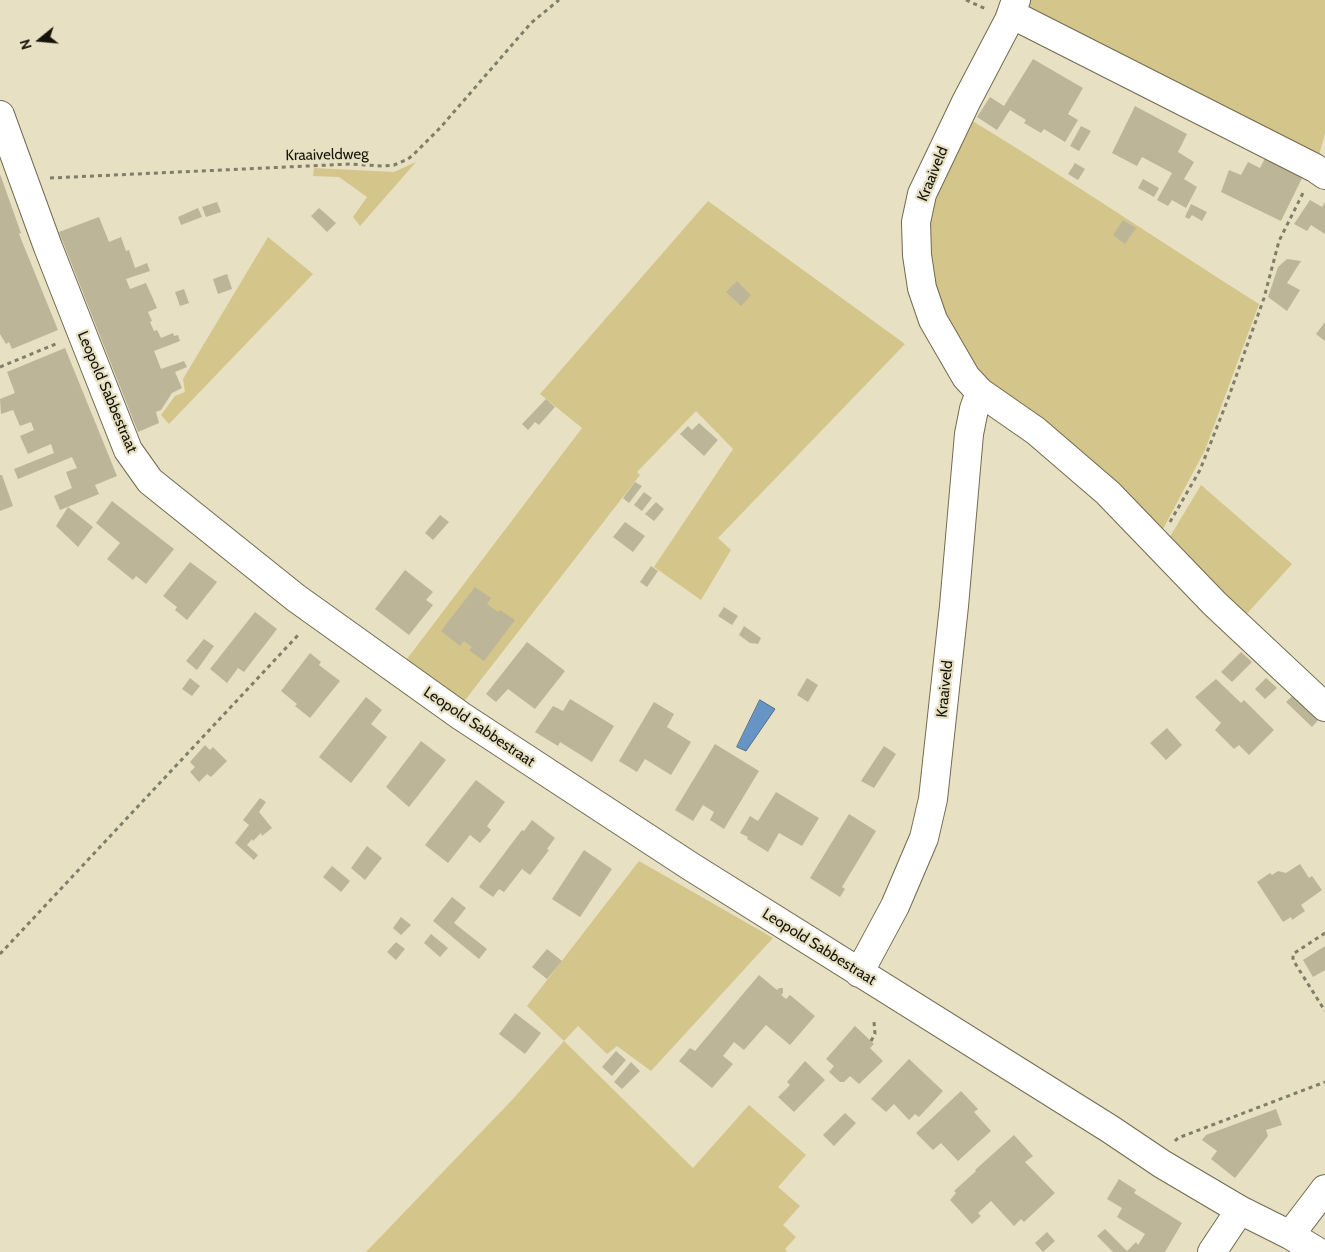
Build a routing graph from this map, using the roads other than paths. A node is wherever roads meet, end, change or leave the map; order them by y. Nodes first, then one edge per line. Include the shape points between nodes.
1 (1014, 7) edge
2 (0, 115) edge
3 (1320, 172) edge
4 (980, 392) junction
5 (1325, 707) edge
6 (860, 973) junction
7 (1325, 1189) edge
8 (1240, 1210) junction
9 (1290, 1235) junction
10 (1212, 1252) edge
11 (1318, 1252) edge

1 - 3 street, Kraaiveld
1 - 4 street, Kraaiveld via 930,174 916,222 922,288 933,320 966,377
2 - 6 street, Leopold Sabbestraat via 128,450 150,481 296,598 461,716
4 - 5 street, Kraaiveld via 1043,438 1108,494 1215,604
4 - 6 street, Kraaiveld via 969,434 954,606 931,807 924,838 895,906
6 - 8 street, Leopold Sabbestraat
7 - 9 street
8 - 9 street, Leopold Sabbestraat
8 - 10 street
9 - 11 street, Leopold Sabbestraat

